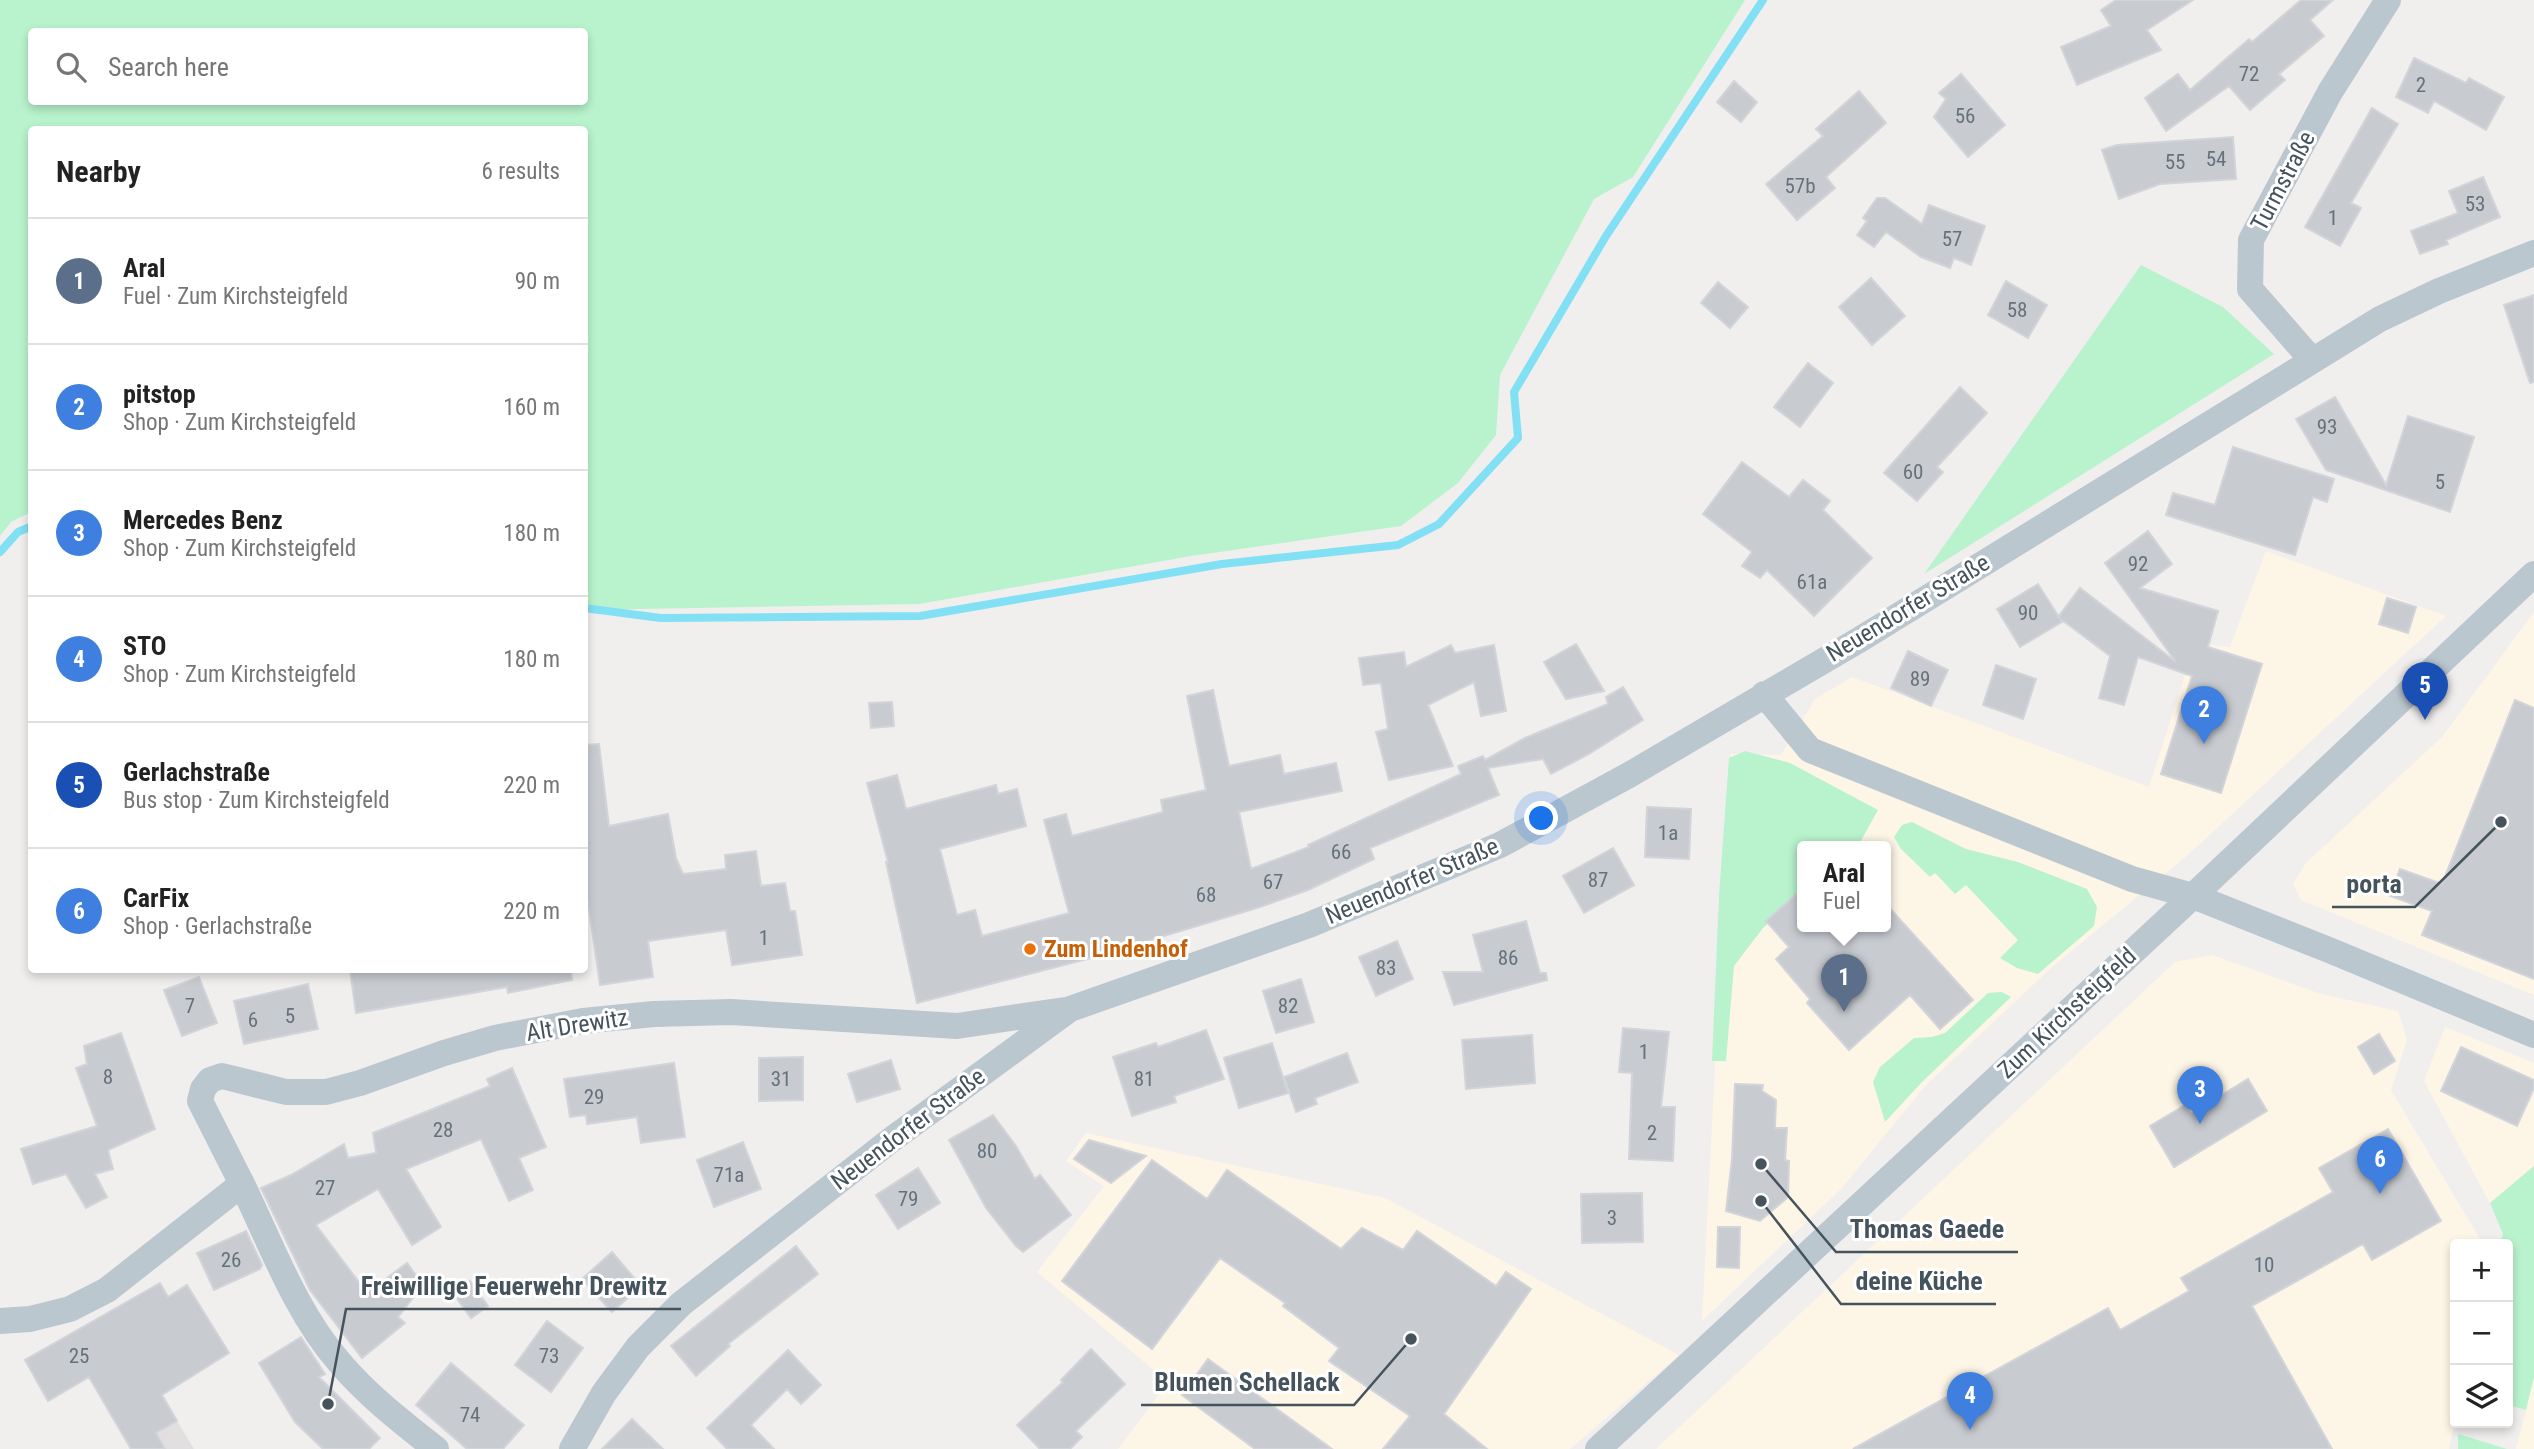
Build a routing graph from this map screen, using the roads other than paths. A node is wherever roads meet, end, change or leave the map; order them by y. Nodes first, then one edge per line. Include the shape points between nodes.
1 (2388, 0) edge
2 (2534, 253) edge
3 (2312, 360) junction
4 (2534, 574) edge
5 (1764, 694) junction
6 (2193, 897) junction
7 (1070, 1009) junction
8 (2534, 1035) edge
9 (242, 1184) junction
10 (0, 1321) edge
11 (436, 1449) edge
12 (572, 1449) edge
13 (1598, 1449) edge

1 - 3 street, Turmstraße via 2330,92 2251,240 2250,289
2 - 3 street, Neuendorfer Straße via 2439,291
3 - 5 street, Neuendorfer Straße
4 - 6 street, Zum Kirchsteigfeld
5 - 6 street via 1810,750 2132,879
5 - 7 street, Neuendorfer Straße via 1500,845 1309,925
6 - 8 street
6 - 13 street, Zum Kirchsteigfeld
7 - 9 street, Alt Drewitz via 957,1026 731,1012 654,1014 583,1021 495,1038 326,1092 286,1092 222,1076 210,1080 200,1101
7 - 12 street, Neuendorfer Straße via 891,1140 681,1304 624,1365
9 - 10 street via 107,1290 70,1309
9 - 11 street, Alt Drewitz via 297,1298 338,1362 368,1394

